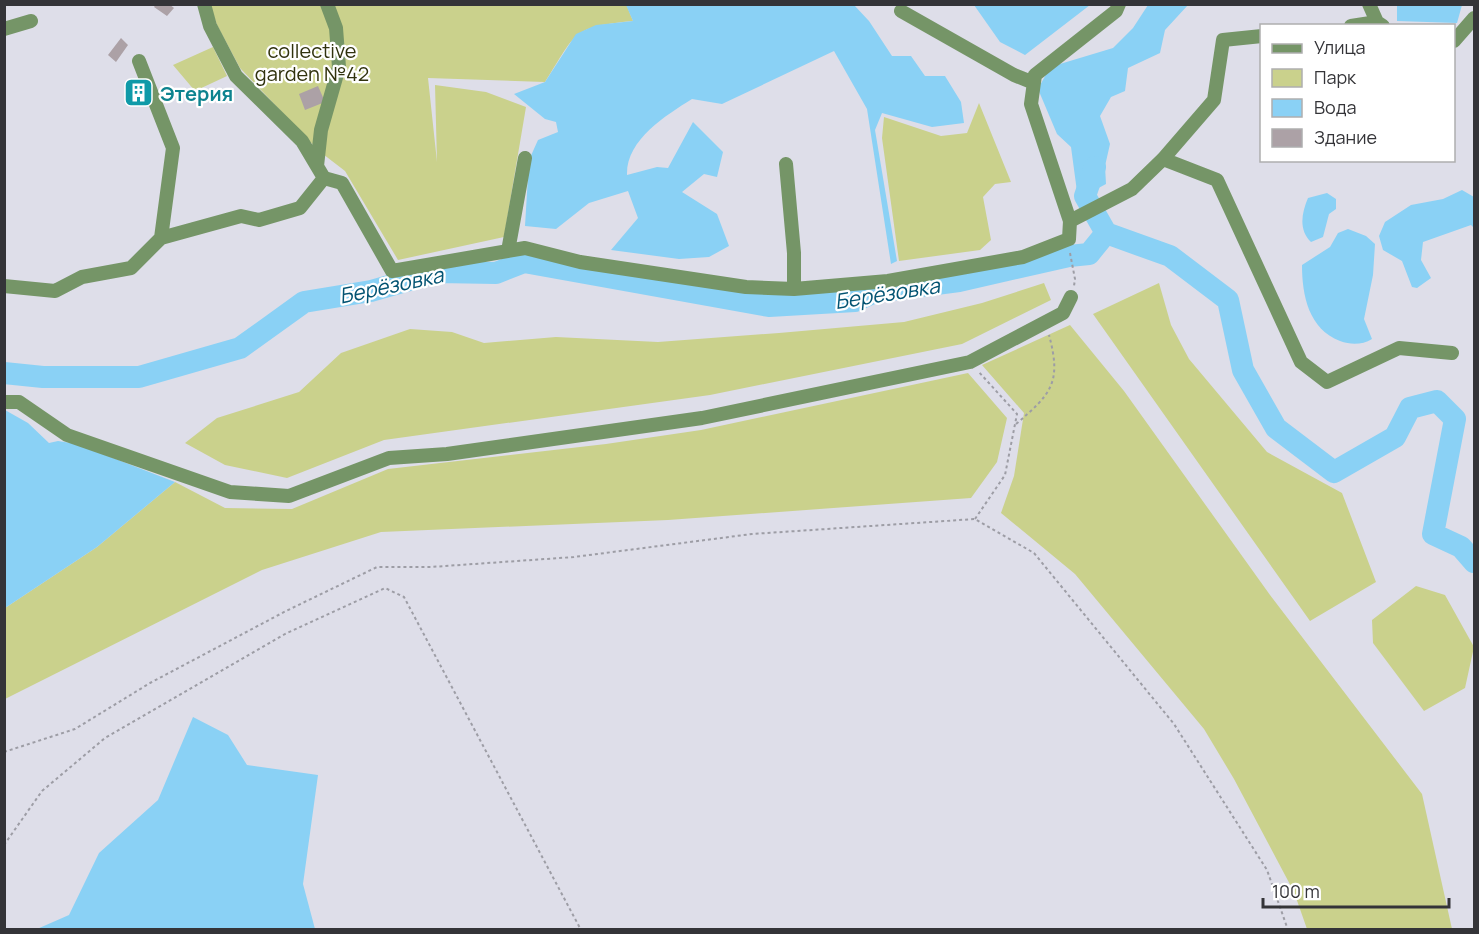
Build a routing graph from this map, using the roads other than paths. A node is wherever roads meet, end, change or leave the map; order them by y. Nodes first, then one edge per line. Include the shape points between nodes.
1 (204, 4) edge
2 (327, 4) edge
3 (1119, 4) edge
4 (1369, 4) edge
5 (901, 11) dead end
6 (1474, 18) edge
7 (31, 21) dead end
8 (1380, 24) edge
9 (4, 29) edge
10 (1260, 36) edge
11 (1455, 40) edge
12 (139, 61) dead end
13 (1034, 83) junction
14 (525, 158) dead end
15 (1163, 159) junction
16 (786, 164) dead end
17 (321, 172) junction
18 (1070, 221) junction
19 (161, 238) junction
20 (508, 251) junction
21 (4, 286) edge
22 (794, 289) junction
23 (1071, 297) road end
24 (1452, 353) dead end
25 (4, 402) edge

1 - 17 street via 210,26 236,76 302,141
2 - 17 street via 336,28 339,67 321,130
3 - 13 street via 1116,11 1035,75
4 - 8 street
5 - 13 street
6 - 11 street
7 - 9 street
10 - 15 street via 1222,40 1214,100
12 - 19 street via 173,148
13 - 18 street via 1031,104
14 - 20 street
15 - 18 street via 1132,189
15 - 24 street via 1217,180 1301,362 1327,382 1399,348
16 - 22 street
17 - 19 street via 300,208 259,220 241,216
17 - 20 street via 342,183 392,271
18 - 22 street via 1069,239 1023,257 888,281
19 - 21 street via 131,268 82,277 55,291
20 - 22 street via 525,248 580,262 746,287
23 - 25 street via 1063,313 970,362 702,418 447,454 389,458 289,496 230,492 68,435 19,402

